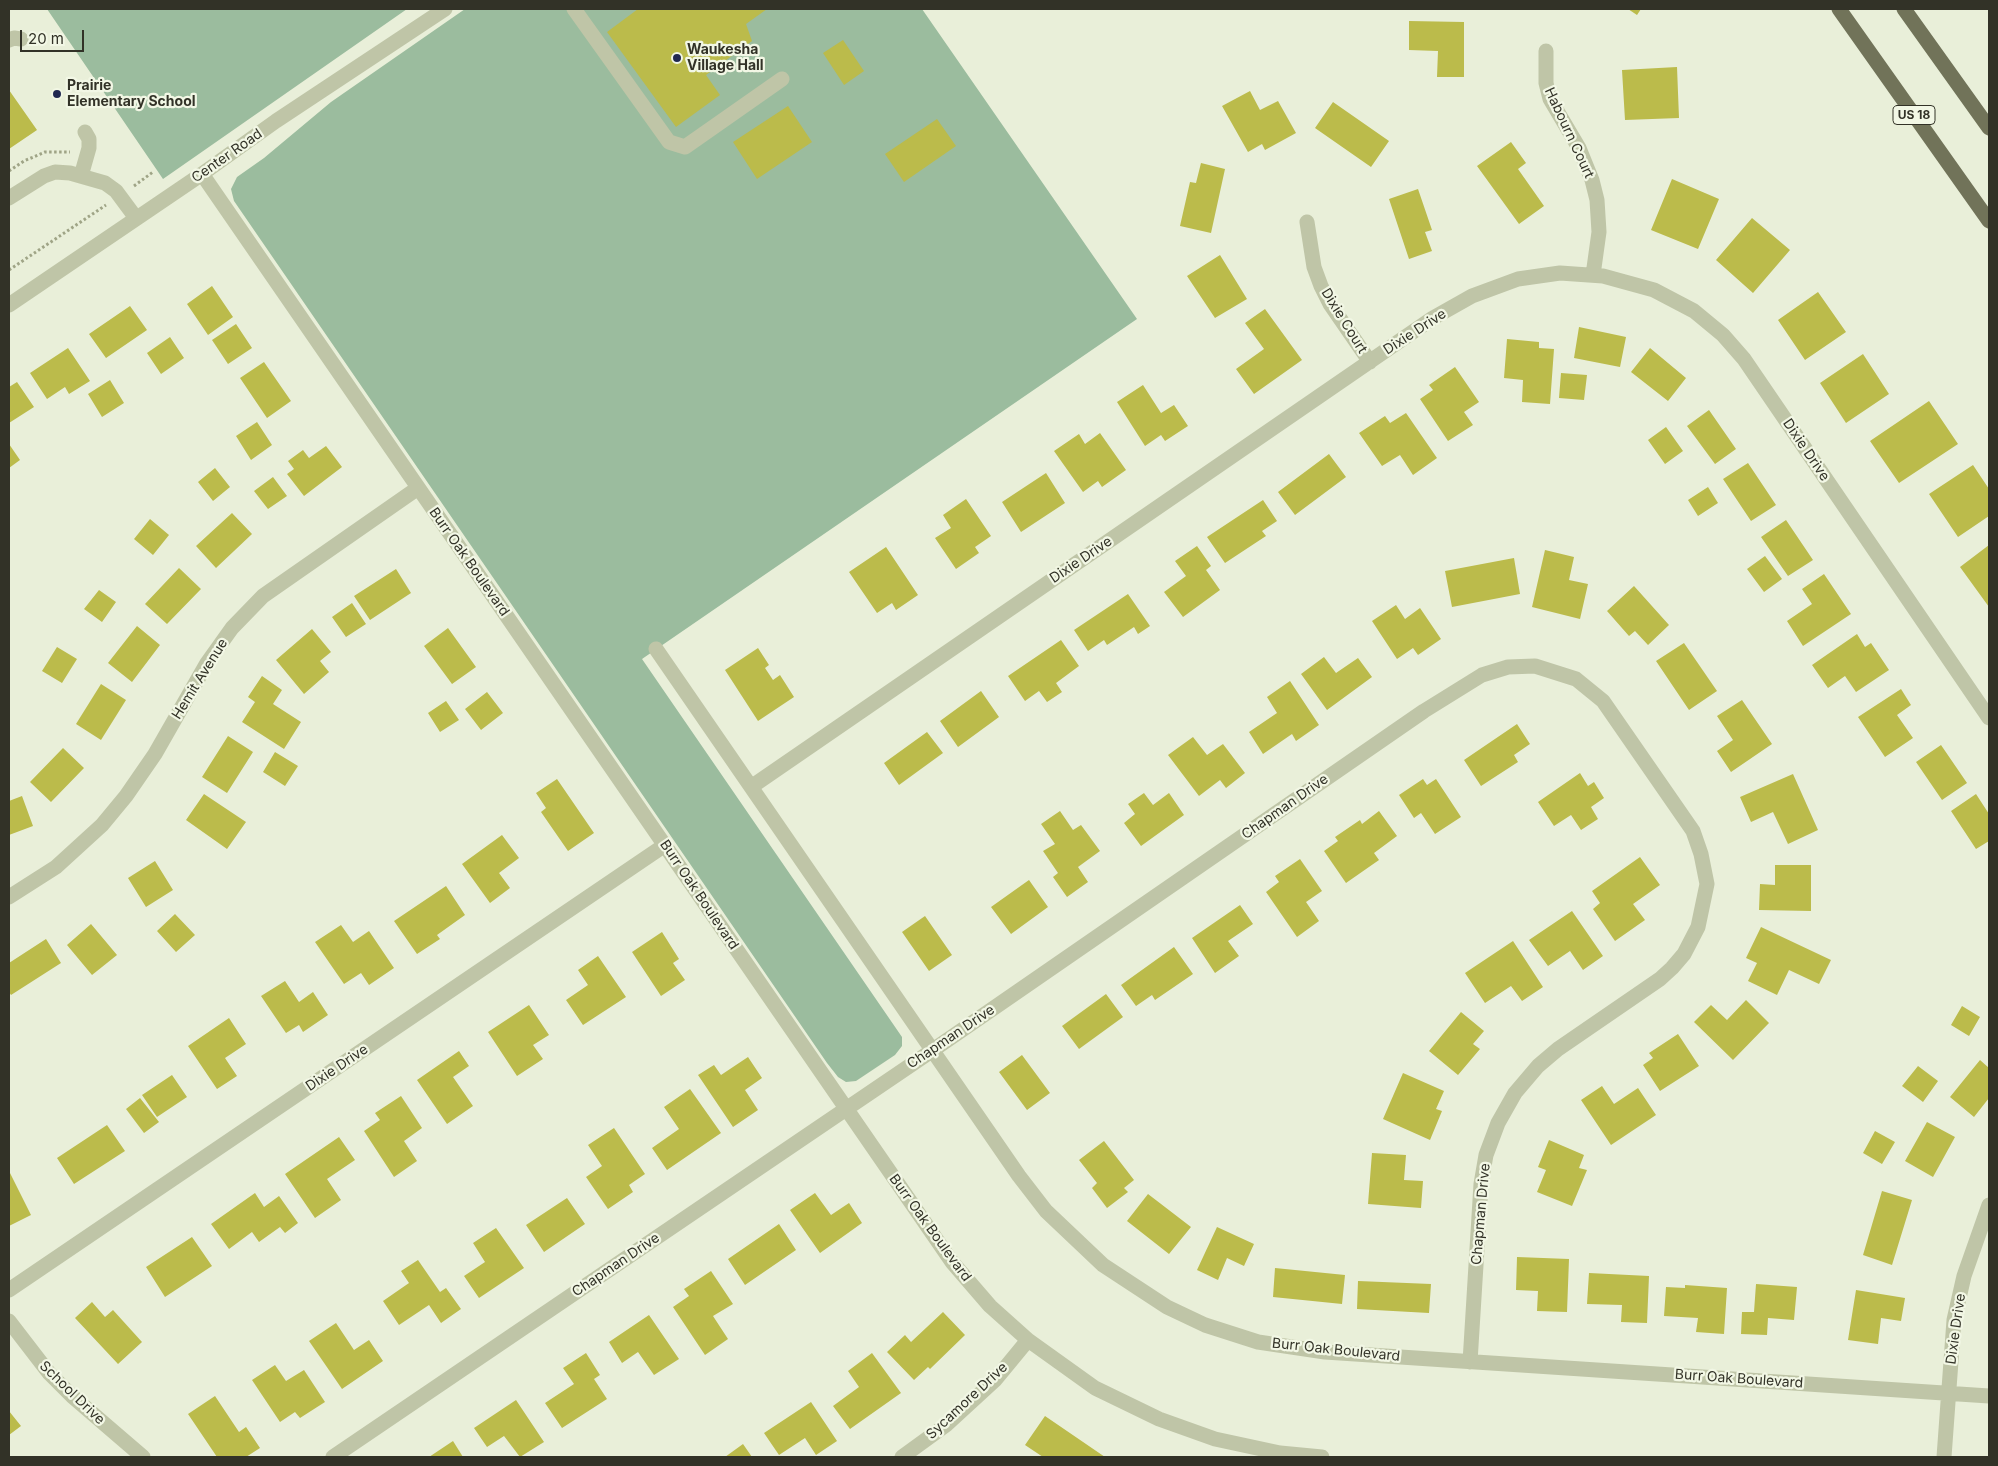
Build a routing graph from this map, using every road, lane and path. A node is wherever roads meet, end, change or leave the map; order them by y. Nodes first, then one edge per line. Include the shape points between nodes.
1 (446, 9) edge
2 (574, 9) edge
3 (1839, 9) edge
4 (1904, 9) edge
5 (1546, 51) dead end
6 (782, 79) dead end
7 (1989, 128) edge
8 (85, 132) dead end
9 (153, 172) dead end
10 (202, 174) junction
11 (82, 176) junction
12 (120, 195) junction
13 (9, 198) edge
14 (136, 218) junction
15 (1989, 221) edge
16 (1307, 222) dead end
17 (9, 270) edge
18 (1593, 275) junction
19 (9, 305) edge
20 (1370, 362) junction
21 (418, 488) junction
22 (656, 649) dead end
23 (1989, 718) edge
24 (751, 787) junction
25 (664, 845) junction
26 (9, 897) edge
27 (933, 1050) junction
28 (845, 1108) junction
29 (1989, 1205) edge
30 (9, 1290) edge
31 (9, 1321) edge
32 (1028, 1340) junction
33 (1470, 1362) junction
34 (1947, 1393) junction
35 (1989, 1396) edge
36 (143, 1457) edge
37 (333, 1457) edge
38 (902, 1457) edge
39 (1322, 1457) edge
40 (1944, 1457) edge

1 - 10 street, Center Road
2 - 6 street via 668,142 685,147
3 - 15 main road, US 18
4 - 7 main road
5 - 18 street, Habourn Court via 1546,83 1550,98 1579,148 1592,180 1598,232
8 - 11 street via 89,148
9 - 12 path
10 - 14 street, Center Road
10 - 21 street, Burr Oak Boulevard
11 - 12 street via 105,183
11 - 13 street via 56,172
12 - 14 street
12 - 17 path
14 - 19 street, Center Road
16 - 20 street, Dixie Court via 1320,286
18 - 20 street, Dixie Drive via 1560,273 1518,279 1472,296 1433,318
18 - 23 street, Dixie Drive via 1626,281 1662,293 1694,311 1723,335 1744,359
20 - 24 street, Dixie Drive
21 - 25 street, Burr Oak Boulevard
21 - 26 street, Hemit Avenue via 263,596 232,628 207,663 155,754 102,825 56,867
22 - 24 street, Burr Oak Boulevard
24 - 27 street, Burr Oak Boulevard
25 - 28 street, Burr Oak Boulevard
25 - 30 street, Dixie Drive
27 - 28 street, Chapman Drive
27 - 33 street, Burr Oak Boulevard via 1046,1211 1103,1265 1167,1307 1230,1334 1286,1347
27 - 33 street, Chapman Drive via 1416,717 1482,675 1508,667 1535,666 1576,679 1603,701 1693,831 1702,854 1706,884 1702,914 1684,954 1672,968 1538,1066 1515,1093 1498,1123 1486,1155 1481,1184
28 - 32 street, Burr Oak Boulevard via 952,1262 990,1306
28 - 37 street, Chapman Drive
29 - 34 street, Dixie Drive via 1964,1276 1954,1320
31 - 36 street, School Drive via 61,1385
32 - 38 street, Sycamore Drive via 995,1380 946,1425
32 - 39 street, Burr Oak Boulevard via 1095,1388 1168,1423 1215,1439 1280,1453
33 - 34 street, Burr Oak Boulevard
34 - 35 street, Burr Oak Boulevard
34 - 40 street, Dixie Drive

